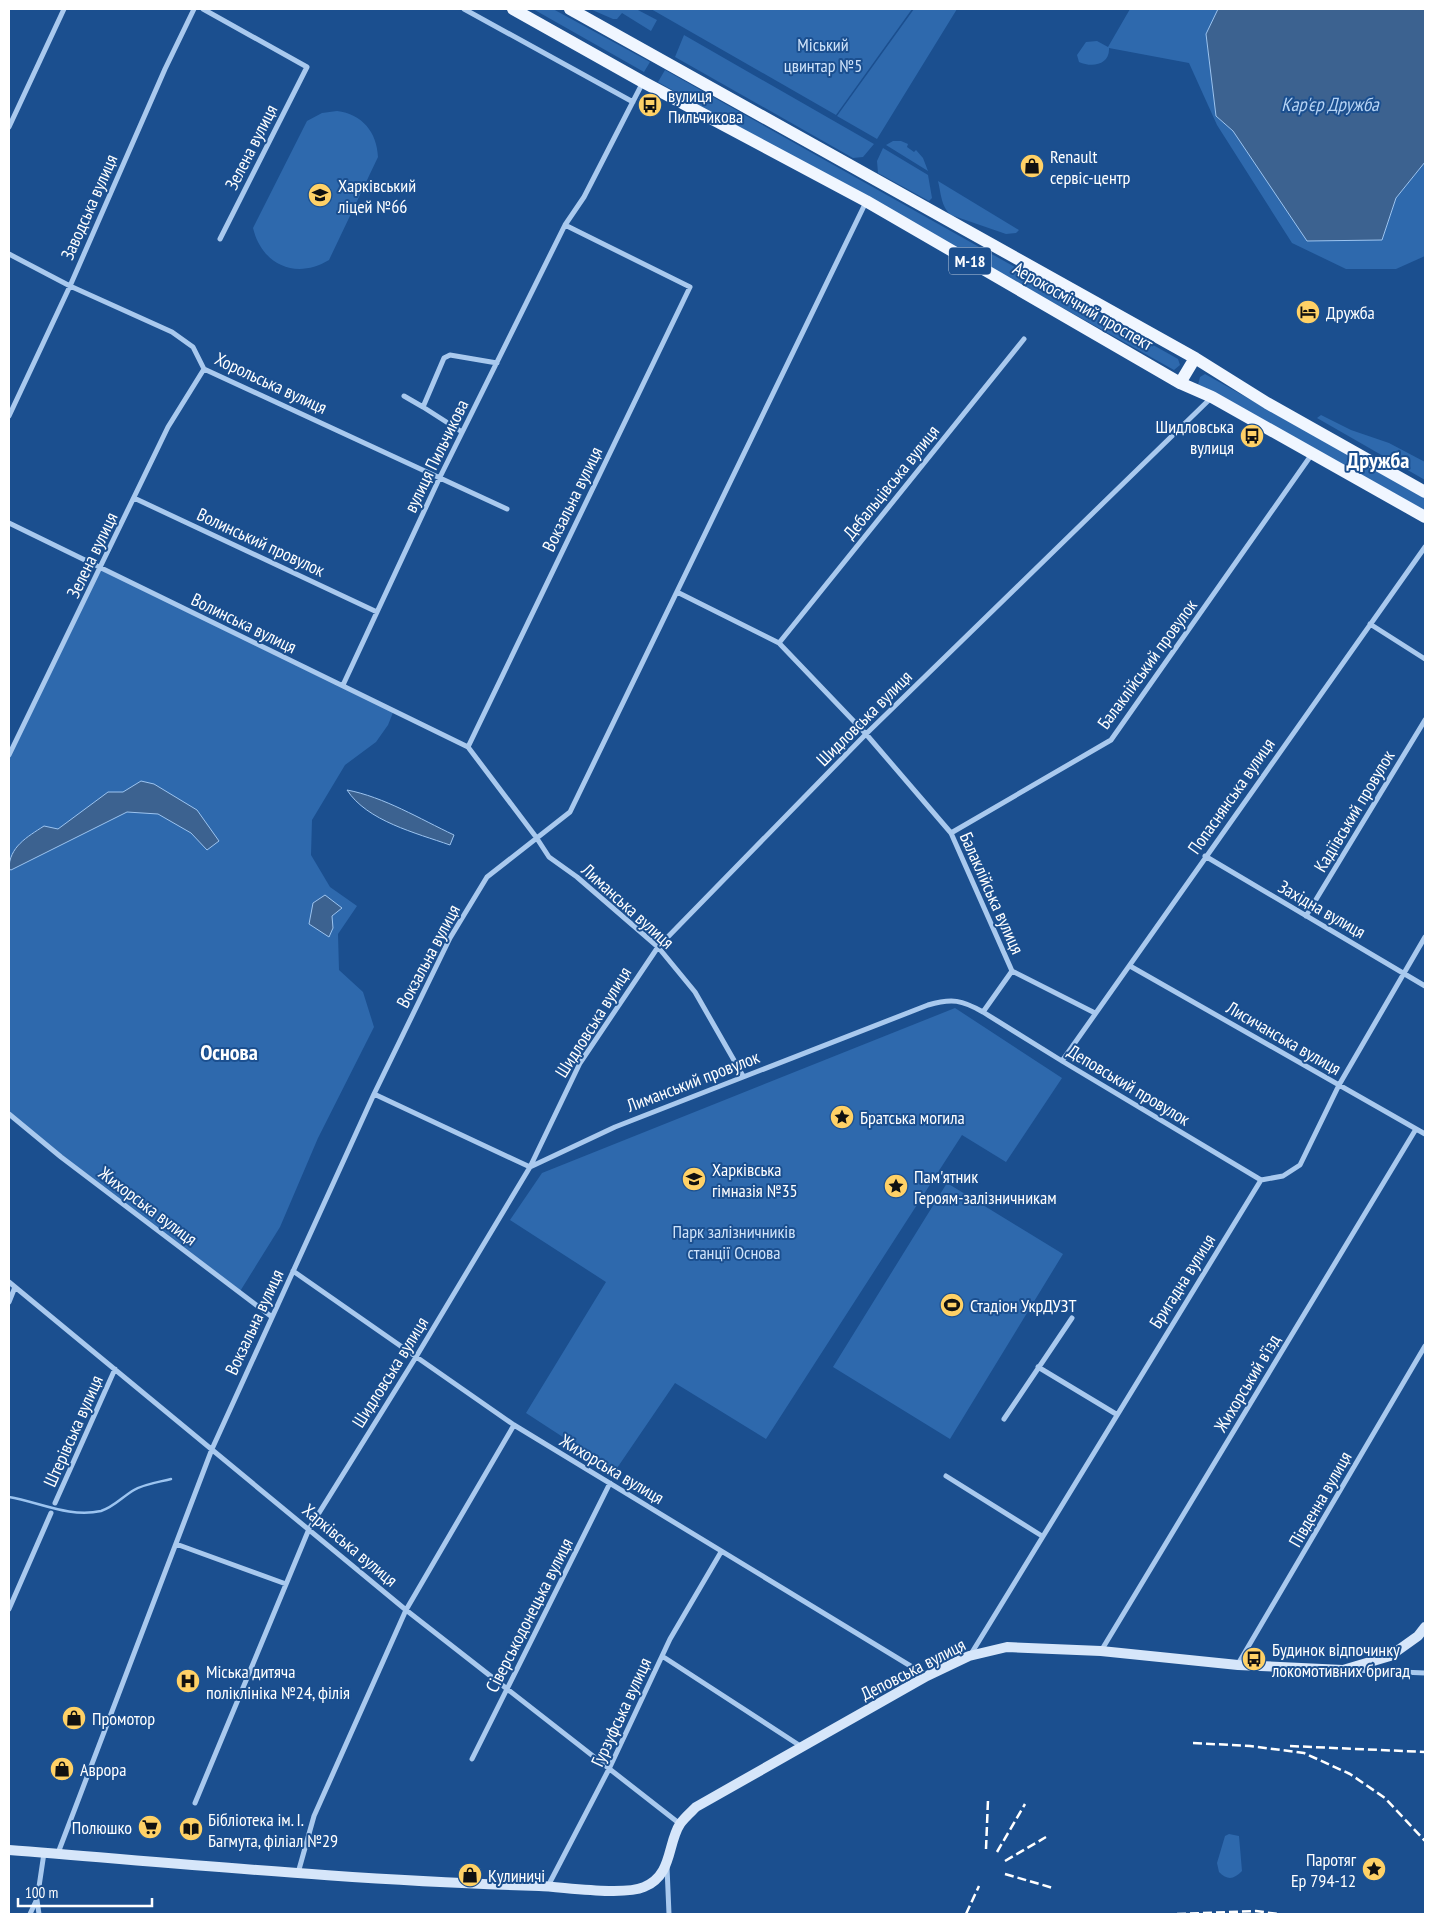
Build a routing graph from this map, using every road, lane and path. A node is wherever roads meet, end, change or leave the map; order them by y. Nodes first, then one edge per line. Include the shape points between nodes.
1 (64, 9) edge
2 (194, 9) edge
3 (203, 9) edge
4 (464, 9) edge
5 (513, 9) edge
6 (570, 9) edge
7 (643, 82) junction
8 (633, 102) junction
9 (9, 126) edge
10 (866, 201) junction
11 (566, 225) junction
12 (220, 239) dead end
13 (9, 254) edge
14 (70, 286) junction
15 (1024, 339) dead end
16 (1195, 358) junction
17 (497, 363) junction
18 (204, 369) junction
19 (1180, 383) junction
20 (404, 396) dead end
21 (1212, 397) junction
22 (423, 407) junction
23 (9, 416) edge
24 (462, 432) junction
25 (1312, 454) junction
26 (440, 477) junction
27 (1425, 492) edge
28 (134, 498) junction
29 (507, 509) dead end
30 (1425, 517) edge
31 (9, 523) edge
32 (1425, 547) edge
33 (101, 569) junction
34 (677, 592) junction
35 (376, 612) junction
36 (1370, 624) junction
37 (779, 643) junction
38 (1425, 659) edge
39 (344, 685) junction
40 (1425, 720) edge
41 (866, 734) junction
42 (468, 747) junction
43 (9, 755) edge
44 (951, 833) junction
45 (536, 837) junction
46 (1205, 856) junction
47 (1306, 916) junction
48 (1425, 937) edge
49 (658, 947) junction
50 (1130, 966) junction
51 (1012, 971) junction
52 (1404, 973) junction
53 (1425, 986) edge
54 (984, 1012) junction
55 (1095, 1013) junction
56 (1062, 1061) junction
57 (743, 1076) junction
58 (1339, 1085) junction
59 (374, 1094) junction
60 (9, 1114) edge
61 (1416, 1129) junction
62 (1425, 1134) edge
63 (530, 1167) junction
64 (1261, 1180) junction
65 (293, 1271) junction
66 (9, 1282) edge
67 (15, 1287) junction
68 (9, 1302) edge
69 (272, 1317) junction
70 (1072, 1318) dead end
71 (1425, 1346) edge
72 (416, 1357) junction
73 (1038, 1367) junction
74 (115, 1369) junction
75 (1116, 1414) junction
76 (1004, 1419) dead end
77 (514, 1425) junction
78 (212, 1449) junction
79 (946, 1476) dead end
80 (610, 1483) junction
81 (55, 1504) dead end
82 (51, 1513) dead end
83 (309, 1529) junction
84 (1042, 1536) junction
85 (176, 1544) junction
86 (721, 1552) junction
87 (286, 1584) junction
88 (9, 1609) edge
89 (406, 1610) junction
90 (1425, 1627) edge
91 (1101, 1651) junction
92 (662, 1656) junction
93 (969, 1656) junction
94 (1238, 1665) junction
95 (1343, 1670) junction
96 (1425, 1673) edge
97 (927, 1676) junction
98 (507, 1689) junction
99 (802, 1747) junction
100 (472, 1759) dead end
101 (609, 1769) junction
102 (195, 1803) dead end
103 (680, 1824) junction
104 (9, 1850) edge
105 (44, 1852) junction
106 (58, 1854) junction
107 (666, 1864) junction
108 (298, 1873) junction
109 (548, 1886) junction
110 (36, 1900) junction
111 (30, 1914) edge
112 (38, 1914) edge
113 (669, 1914) edge

1 - 9 street
2 - 14 street, Заводська вулиця
3 - 12 street, Зелена вулиця via 307,67
4 - 8 street
5 - 7 main road, Аерокосмічний проспект / М-18
6 - 16 main road, Аерокосмічний проспект / М-18
7 - 8 street, вулиця Пильчикова
7 - 10 main road, Аерокосмічний проспект / М-18
8 - 11 street, вулиця Пильчикова
10 - 19 main road, Аерокосмічний проспект / М-18
10 - 34 street, Вокзальна вулиця
11 - 17 street, вулиця Пильчикова
11 - 42 street, Вокзальна вулиця via 690,287
13 - 14 street, Хорольська вулиця
14 - 18 street, Хорольська вулиця via 172,332 193,347
14 - 23 street, Заводська вулиця
15 - 37 street, Дебальцівська вулиця
16 - 19 main road
16 - 27 main road, Аерокосмічний проспект / М-18 via 1267,403
17 - 22 street via 450,355 444,358
17 - 24 street, вулиця Пильчикова
18 - 26 street, Хорольська вулиця
18 - 28 street, Зелена вулиця via 168,428
19 - 21 main road, Аерокосмічний проспект / М-18
20 - 22 street
21 - 25 main road, Аерокосмічний проспект / М-18
21 - 41 street, Шидловська вулиця
22 - 24 street
24 - 26 street, вулиця Пильчикова
25 - 30 main road, Аерокосмічний проспект / М-18
25 - 44 street, Балаклійський провулок via 1112,740
26 - 29 street, Хорольська вулиця
26 - 35 street, вулиця Пильчикова
28 - 33 street, Зелена вулиця
28 - 35 street, Волинський провулок
31 - 33 street, Волинська вулиця
32 - 36 street, Попаснянська вулиця
33 - 39 street, Волинська вулиця
33 - 43 street, Зелена вулиця
34 - 37 street, Балаклійська вулиця
34 - 45 street, Вокзальна вулиця via 570,812
35 - 39 street, вулиця Пильчикова
36 - 38 street
36 - 46 street, Попаснянська вулиця
37 - 41 street, Балаклійська вулиця
39 - 42 street, Волинська вулиця
40 - 47 street, Кадіївський провулок
41 - 44 street, Балаклійська вулиця
41 - 49 street, Шидловська вулиця
42 - 45 street
44 - 51 street, Балаклійська вулиця
45 - 49 street, Лиманська вулиця via 549,857
45 - 59 street, Вокзальна вулиця via 487,877 450,938
46 - 47 street, Західна вулиця
46 - 50 street, Попаснянська вулиця
47 - 52 street, Західна вулиця
48 - 52 street
49 - 57 street, Лиманська вулиця via 694,992
49 - 63 street, Шидловська вулиця via 580,1063
50 - 55 street, Попаснянська вулиця
50 - 58 street, Лисичанська вулиця
51 - 54 street
51 - 55 street, Балаклійська вулиця
52 - 53 street, Західна вулиця
52 - 58 street
54 - 56 street, Деповський провулок
54 - 57 street, Лиманський провулок via 954,1000 941,1001
55 - 56 street, Попаснянська вулиця
56 - 64 street, Деповський провулок
57 - 63 street, Лиманський провулок via 615,1127
58 - 61 street, Лисичанська вулиця
58 - 64 street via 1300,1165 1283,1176
59 - 63 street
59 - 65 street, Вокзальна вулиця
60 - 69 street, Жихорська вулиця
61 - 62 street, Лисичанська вулиця
61 - 91 street, Жихорський в’їзд
63 - 72 street, Шидловська вулиця
64 - 75 street, Бригадна вулиця
65 - 69 street, Вокзальна вулиця
65 - 72 street, Жихорська вулиця
66 - 67 street, Харківська вулиця
67 - 68 street
67 - 74 street, Харківська вулиця
69 - 78 street, Вокзальна вулиця
70 - 73 street
71 - 94 street, Південна вулиця
72 - 77 street, Жихорська вулиця
72 - 83 street, Шидловська вулиця
73 - 75 street
73 - 76 street
74 - 78 street, Харківська вулиця
74 - 81 street, Штерівська вулиця
75 - 84 street, Бригадна вулиця
77 - 80 street, Жихорська вулиця
77 - 89 street
78 - 83 street, Харківська вулиця
78 - 85 street, Вокзальна вулиця
79 - 84 street
80 - 86 street, Жихорська вулиця
80 - 98 street, Сіверськодонецька вулиця
82 - 88 street, Штерівська вулиця
83 - 87 street, Шидловська вулиця
83 - 89 street, Харківська вулиця
84 - 93 street, Бригадна вулиця
85 - 87 street
85 - 106 street, Вокзальна вулиця
86 - 92 street, Гурзуфська вулиця
86 - 97 street, Жихорська вулиця
87 - 102 street, Шидловська вулиця
89 - 98 street, Харківська вулиця
89 - 108 street via 314,1816
90 - 95 main road, Деповська вулиця via 1390,1656
91 - 93 main road, Деповська вулиця via 1007,1647
91 - 94 main road, Деповська вулиця
92 - 99 street
92 - 101 street, Гурзуфська вулиця
93 - 97 main road, Деповська вулиця
94 - 95 main road, Деповська вулиця
95 - 96 street
97 - 99 main road, Деповська вулиця
98 - 100 street, Сіверськодонецька вулиця
98 - 101 street, Харківська вулиця
99 - 103 main road, Деповська вулиця via 696,1807
101 - 103 street, Харківська вулиця
101 - 109 street, Гурзуфська вулиця
103 - 107 main road, Деповська вулиця
104 - 105 main road
105 - 106 main road
105 - 110 street
106 - 108 main road
107 - 109 main road via 659,1876 645,1887 628,1891
107 - 113 street, Деповська вулиця
108 - 109 main road
110 - 111 street
110 - 112 street

